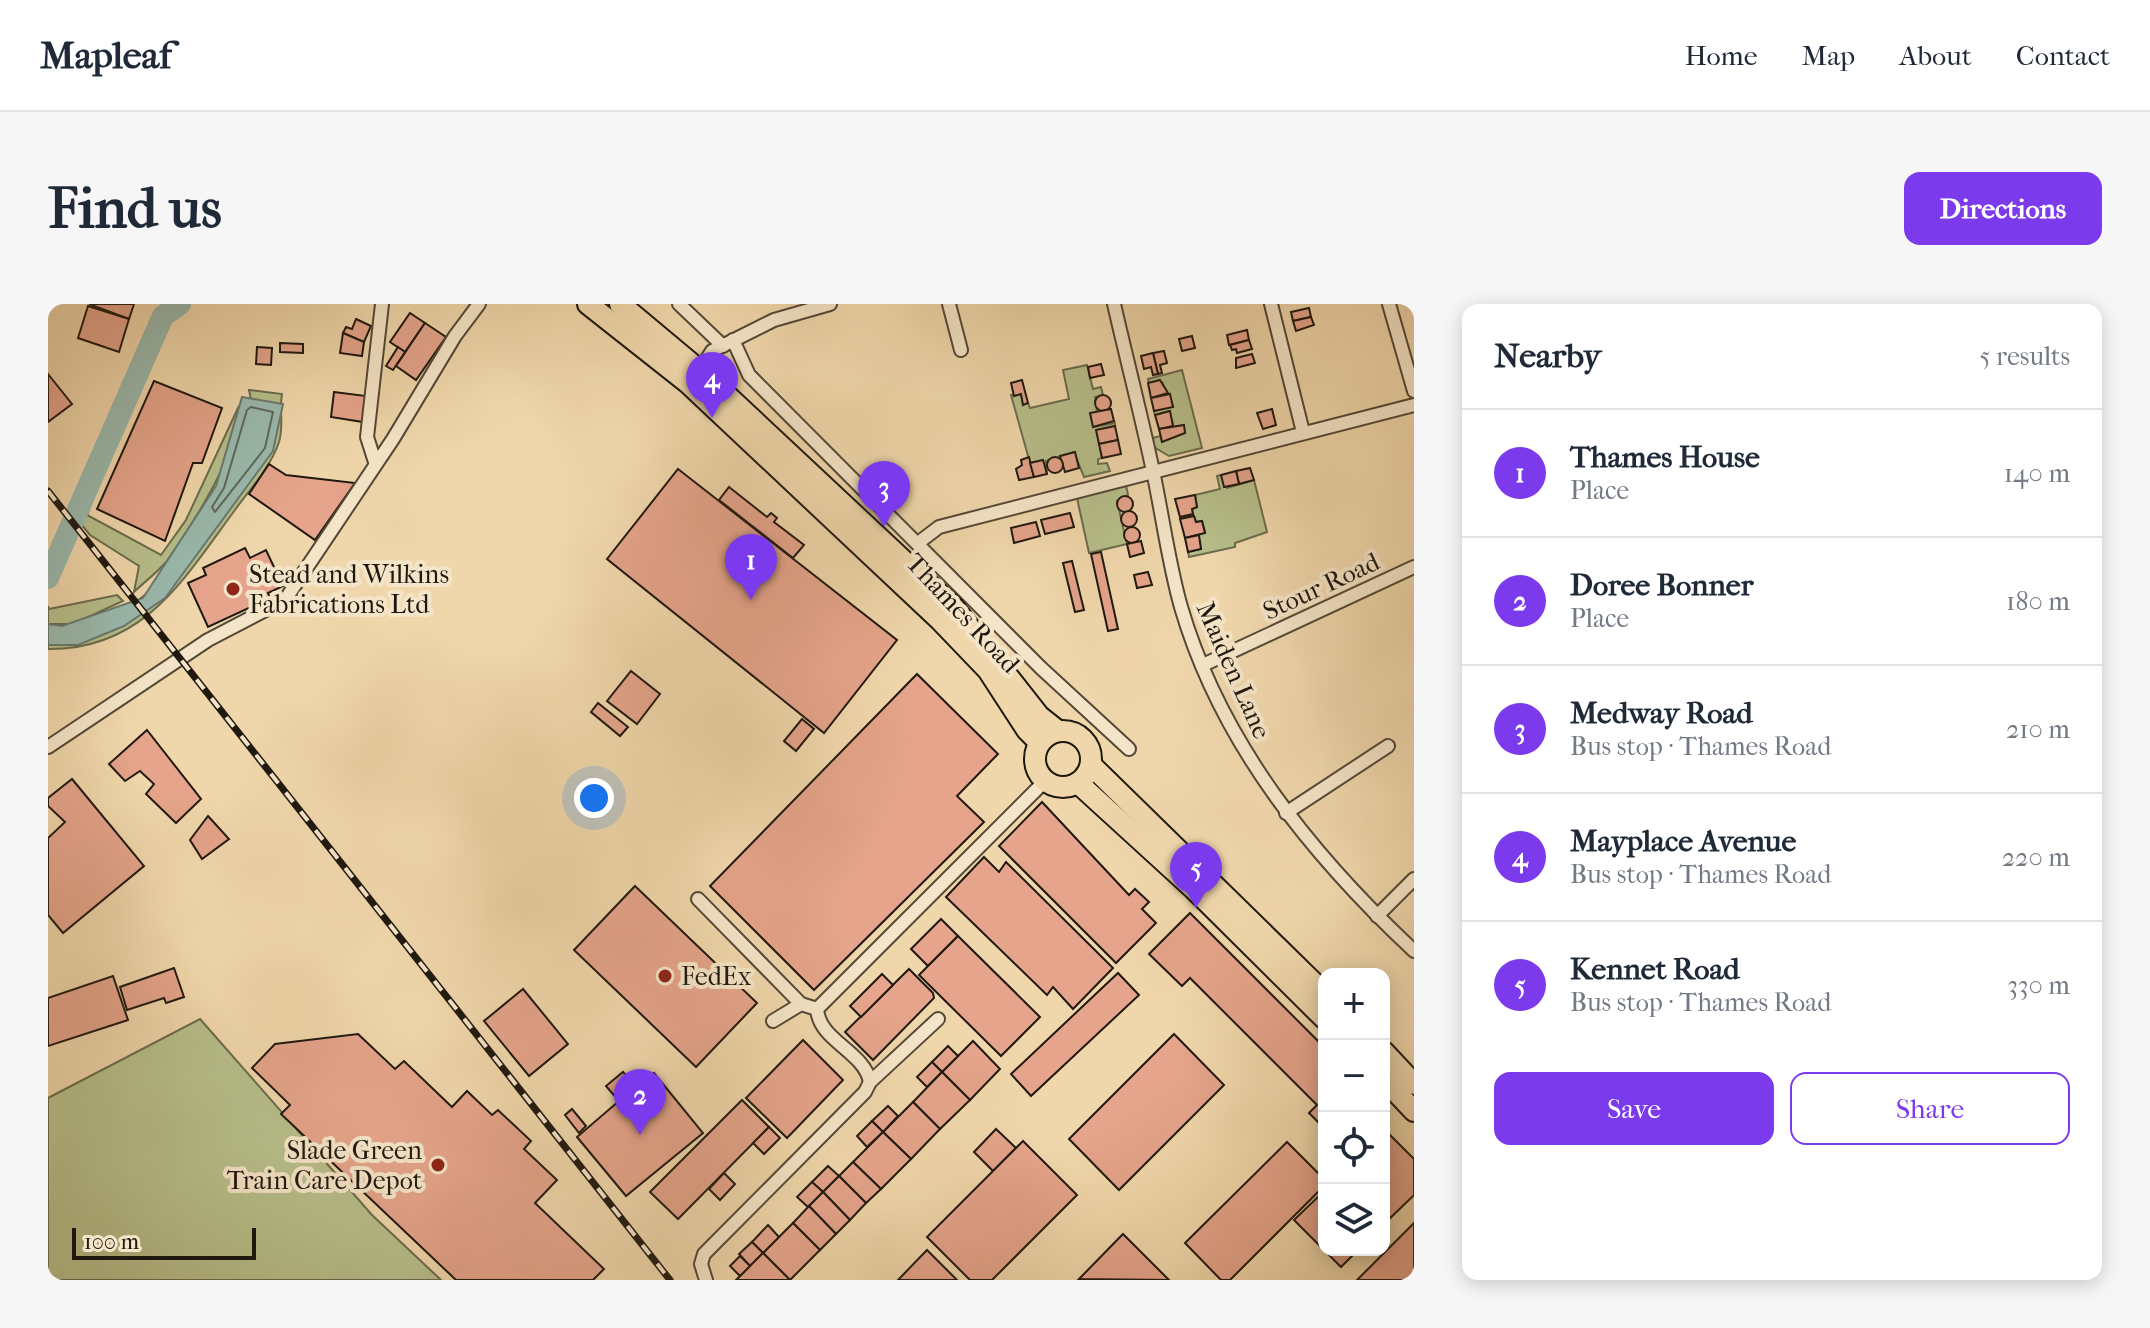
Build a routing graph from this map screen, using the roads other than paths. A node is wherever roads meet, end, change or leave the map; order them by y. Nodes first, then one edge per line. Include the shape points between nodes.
1 (382, 304) edge
2 (479, 304) edge
3 (588, 304) edge
4 (620, 304) edge
5 (679, 304) edge
6 (830, 304) edge
7 (949, 304) edge
8 (1114, 304) edge
9 (1271, 304) edge
10 (1389, 304) edge
11 (728, 343) junction
12 (961, 350) dead end
13 (706, 376) junction
14 (1414, 391) edge
15 (1414, 405) edge
16 (1303, 432) junction
17 (375, 462) junction
18 (1153, 471) junction
19 (918, 543) junction
20 (1414, 567) edge
21 (1203, 665) junction
22 (1058, 731) junction
23 (1039, 742) junction
24 (1388, 746) dead end
25 (48, 747) edge
26 (1129, 749) dead end
27 (1091, 765) junction
28 (1045, 781) junction
29 (1078, 783) junction
30 (1286, 813) junction
31 (1414, 879) edge
32 (698, 899) dead end
33 (1377, 916) junction
34 (1414, 951) edge
35 (1318, 987) edge
36 (801, 1004) junction
37 (817, 1009) junction
38 (1318, 1012) edge
39 (938, 1019) dead end
40 (773, 1021) dead end
41 (1390, 1058) edge
42 (870, 1082) junction
43 (1414, 1084) edge
44 (1390, 1085) edge
45 (1414, 1111) edge
46 (706, 1280) edge

1 - 17 street via 367,437
2 - 17 street
3 - 23 main road, Thames Road via 688,383 940,620 988,670
4 - 13 main road, Thames Road
5 - 11 street, Thames Road
6 - 11 street via 774,320
7 - 12 street
8 - 18 street, Maiden Lane
9 - 16 street
10 - 14 street
11 - 13 street via 712,351
11 - 19 street, Thames Road via 749,375
13 - 22 main road, Thames Road via 954,608 1039,716
15 - 16 street
16 - 18 street
17 - 25 street via 285,600 208,640
18 - 19 street via 939,527
18 - 21 street, Maiden Lane via 1181,607
19 - 26 street, Thames Road
20 - 21 street, Stour Road
21 - 30 street, Maiden Lane via 1242,748
22 - 23 main road
22 - 27 main road, Thames Road via 1084,740
23 - 28 main road via 1035,767
24 - 30 street
27 - 29 main road
27 - 35 main road, Thames Road
28 - 29 main road via 1058,788
28 - 37 street
29 - 38 main road
30 - 33 street, Maiden Lane
31 - 33 street
32 - 36 street
33 - 34 street, Maiden Lane
36 - 37 street
36 - 40 street
37 - 42 street via 823,1027 868,1071
39 - 42 street
41 - 43 main road
42 - 46 street via 704,1254
44 - 45 main road

